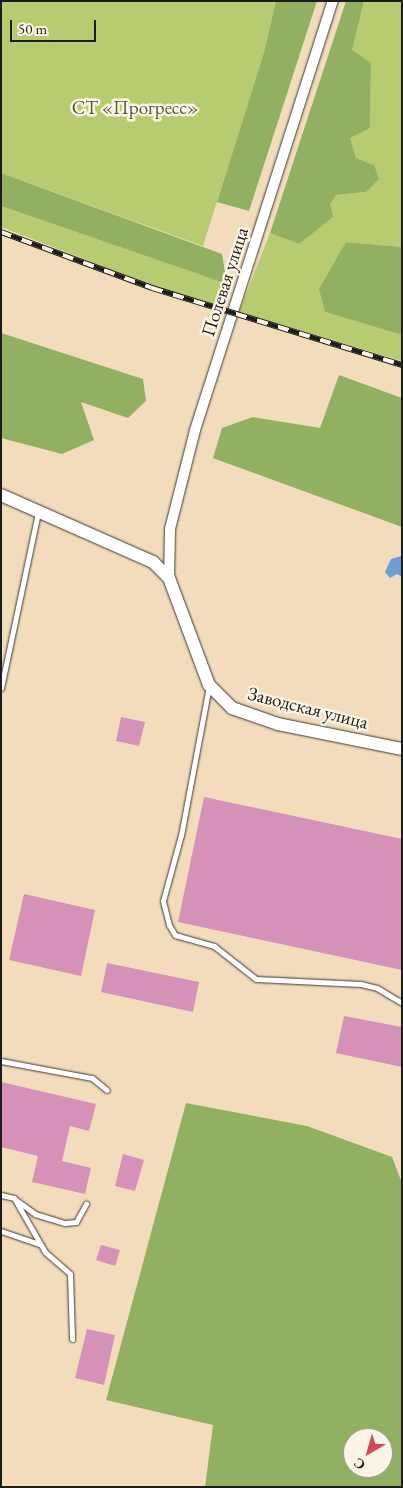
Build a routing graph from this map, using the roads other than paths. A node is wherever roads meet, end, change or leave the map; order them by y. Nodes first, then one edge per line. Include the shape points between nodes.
1 (333, 1) edge
2 (1, 495) edge
3 (38, 512) junction
4 (169, 578) junction
5 (209, 685) junction
6 (1, 688) edge
7 (402, 749) edge
8 (402, 1003) edge
9 (1, 1061) edge
10 (107, 1090) dead end
11 (1, 1195) edge
12 (14, 1198) junction
13 (86, 1204) dead end
14 (1, 1231) edge
15 (40, 1244) junction
16 (72, 1339) dead end

1 - 4 street, Полевая улица via 194,430 170,529
2 - 3 street
3 - 4 street via 153,562
3 - 6 lane
4 - 5 street, Заводская улица
5 - 7 street, Заводская улица via 232,708 252,717
5 - 8 lane via 181,835 163,901 175,935 214,946 256,979 361,984 377,988
9 - 10 lane via 92,1078
11 - 12 lane
12 - 13 lane via 35,1214 65,1223 76,1222
12 - 15 lane
14 - 15 lane
15 - 16 lane via 70,1274

